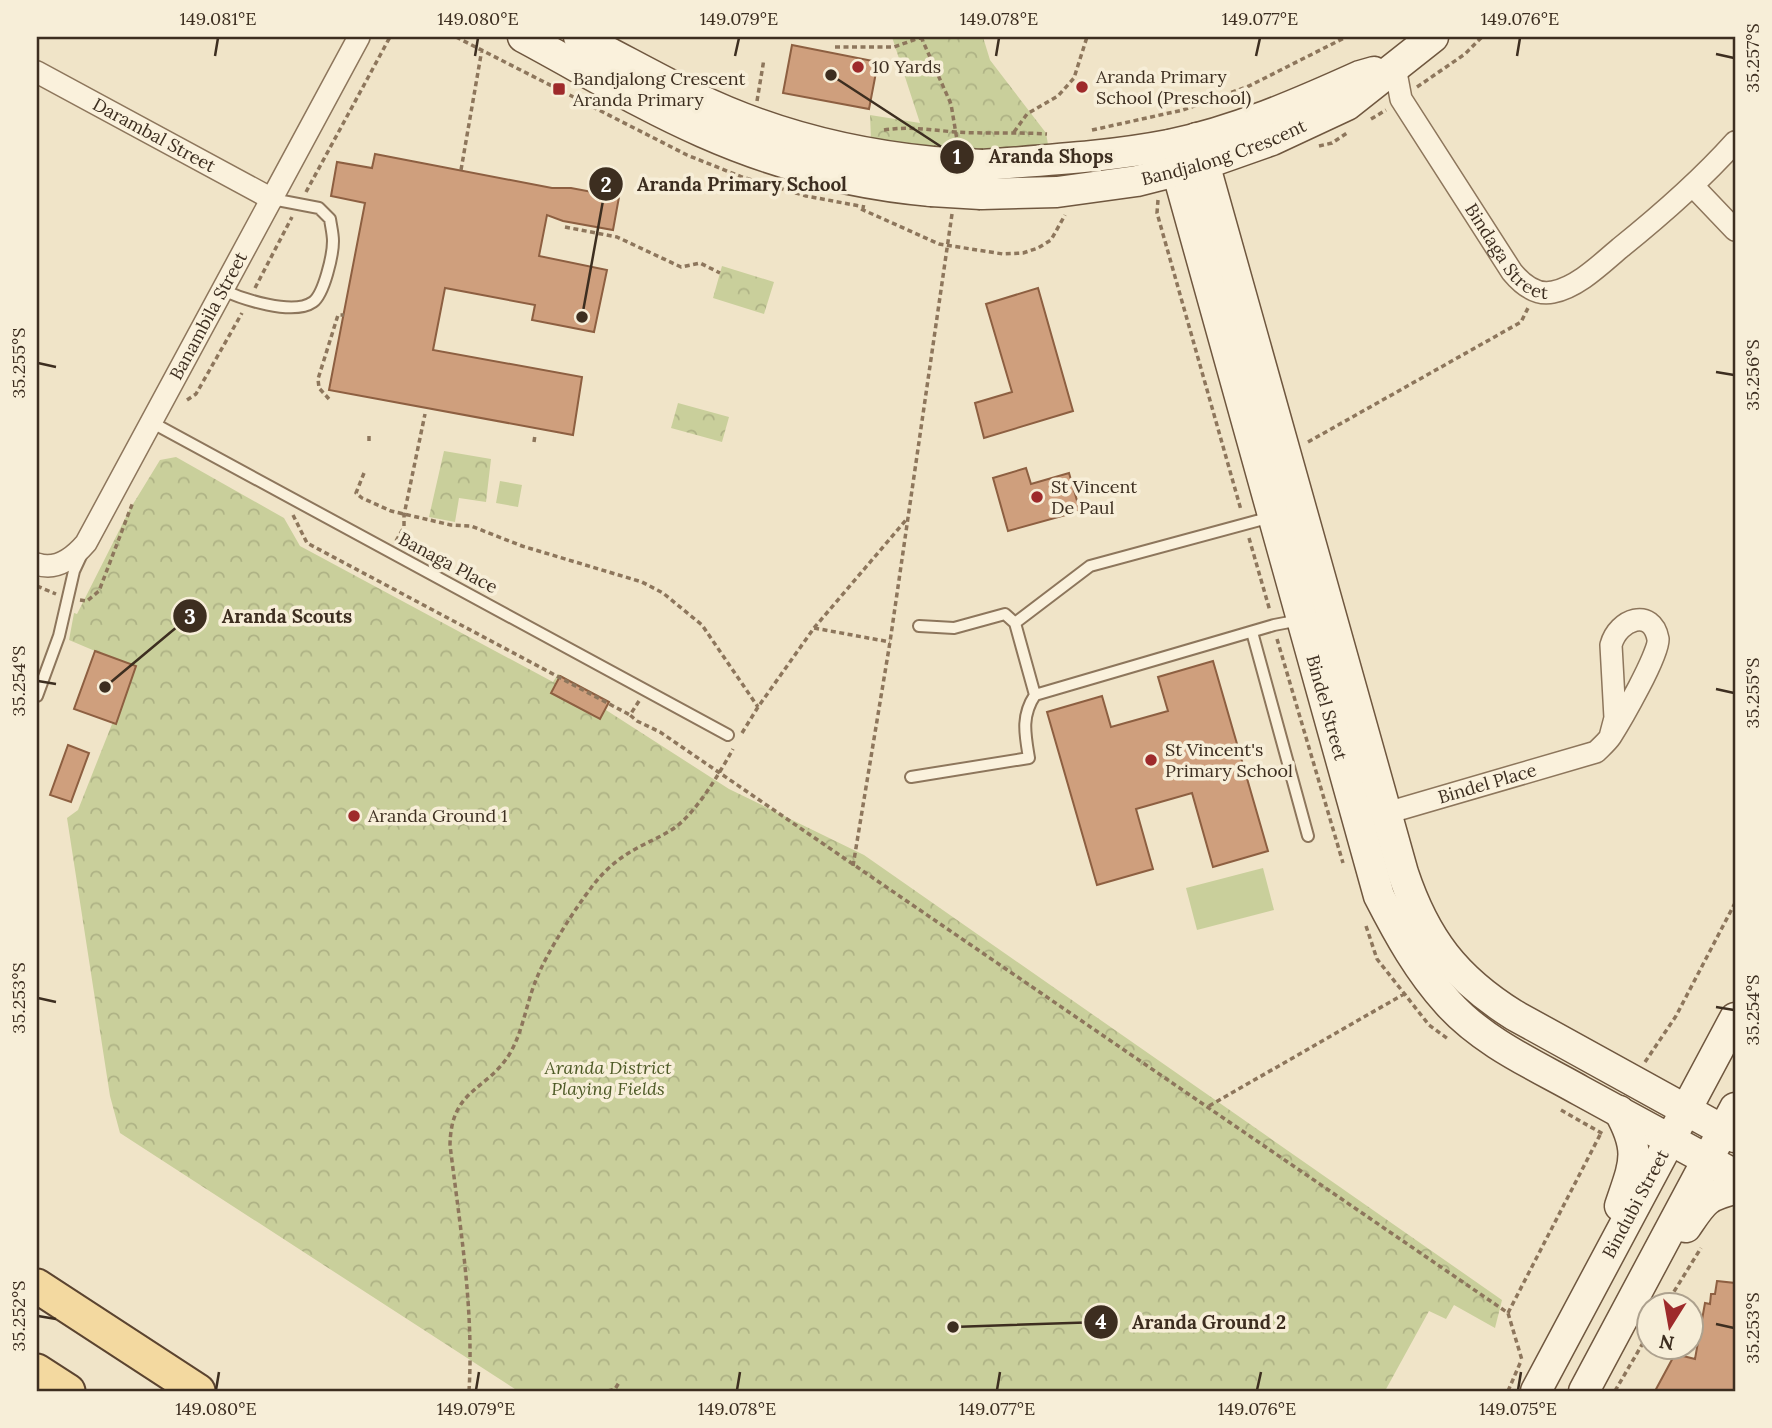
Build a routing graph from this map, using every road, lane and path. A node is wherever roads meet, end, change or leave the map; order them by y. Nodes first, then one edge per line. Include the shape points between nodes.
1 (359, 37) edge
2 (390, 37) edge
3 (579, 37) edge
4 (922, 37) edge
5 (1087, 37) edge
6 (1346, 37) edge
7 (1433, 37) edge
8 (529, 38) edge
9 (835, 47) dead end
10 (482, 50) dead end
11 (764, 58) dead end
12 (1395, 67) junction
13 (37, 72) edge
14 (760, 94) dead end
15 (881, 130) dead end
16 (1091, 130) dead end
17 (1014, 132) junction
18 (1044, 141) dead end
19 (1735, 142) edge
20 (1187, 155) junction
21 (461, 170) dead end
22 (932, 177) junction
23 (1693, 186) junction
24 (1158, 197) dead end
25 (272, 199) junction
26 (299, 204) junction
27 (860, 208) dead end
28 (1068, 210) dead end
29 (1157, 213) dead end
30 (565, 227) dead end
31 (1735, 230) edge
32 (948, 244) junction
33 (720, 273) dead end
34 (223, 290) junction
35 (1535, 290) junction
36 (248, 300) junction
37 (344, 316) dead end
38 (1247, 370) junction
39 (329, 399) dead end
40 (185, 401) dead end
41 (425, 414) dead end
42 (151, 422) junction
43 (535, 435) dead end
44 (534, 442) dead end
45 (1308, 443) dead end
46 (364, 473) dead end
47 (134, 497) dead end
48 (292, 514) dead end
49 (404, 515) junction
50 (1273, 516) junction
51 (908, 518) junction
52 (86, 543) junction
53 (390, 552) junction
54 (37, 564) edge
55 (37, 586) edge
56 (54, 593) dead end
57 (87, 601) dead end
58 (1316, 616) junction
59 (1015, 623) junction
60 (919, 626) dead end
61 (814, 628) junction
62 (1252, 632) junction
63 (890, 642) junction
64 (646, 690) junction
65 (1035, 695) junction
66 (37, 696) edge
67 (630, 715) junction
68 (728, 735) dead end
69 (1610, 737) junction
70 (719, 774) junction
71 (911, 778) dead end
72 (1372, 817) junction
73 (1308, 836) dead end
74 (853, 866) junction
75 (1735, 902) edge
76 (1426, 976) junction
77 (1735, 1017) edge
78 (1642, 1066) dead end
79 (1209, 1106) junction
80 (1687, 1110) junction
81 (1610, 1122) junction
82 (1731, 1125) edge
83 (1671, 1140) junction
84 (1708, 1160) junction
85 (1735, 1175) edge
86 (1735, 1189) edge
87 (1705, 1241) dead end
88 (37, 1286) edge
89 (1651, 1292) edge
90 (1655, 1292) edge
91 (1674, 1292) edge
92 (1586, 1298) junction
93 (1508, 1312) junction
94 (1636, 1325) edge
95 (1636, 1330) edge
96 (1522, 1360) dead end
97 (37, 1371) edge
98 (620, 1381) dead end
99 (68, 1391) edge
100 (198, 1391) edge
101 (469, 1391) edge
102 (608, 1391) edge
103 (1536, 1391) edge
104 (1584, 1391) edge
105 (1615, 1391) edge

1 - 25 street, Banambila Street
2 - 26 path
3 - 22 street, Bandjalong Crescent via 695,97 765,126
4 - 9 path via 894,47
5 - 17 path via 1074,78 1058,96 1027,114
6 - 16 path via 1249,86 1183,110
7 - 12 street, Bandjalong Crescent
8 - 22 street, Bandjalong Crescent via 674,119 780,162 883,185
10 - 21 path
11 - 14 path
12 - 20 street, Bandjalong Crescent via 1360,76
12 - 35 street, Bindaga Street via 1401,99 1512,272
13 - 25 street, Darambal Street
15 - 17 path via 921,127
17 - 18 path via 1053,135
19 - 23 street, Bindaga Street
20 - 22 street, Bandjalong Crescent, bridge via 1137,181 1056,192
20 - 38 street, Bindel Street
23 - 31 street
23 - 35 street, Bindaga Street via 1572,285 1554,292
24 - 29 path
25 - 26 lane
25 - 34 street, Banambila Street
26 - 36 path
26 - 36 lane via 319,208 330,219 333,241 321,293 304,306
27 - 32 path via 919,237
28 - 32 path via 1051,240 1023,253
30 - 33 path via 617,237 681,267 700,263
32 - 51 path
34 - 36 lane
34 - 42 street, Banambila Street
35 - 45 path via 1521,322
36 - 40 path via 196,394
37 - 39 path via 338,315 318,379
38 - 50 street, Bindel Street
38 - 58 street, Bindel Street
41 - 49 path
42 - 52 street, Banambila Street
42 - 53 lane, Banaga Place
43 - 44 path
46 - 49 path via 356,493
47 - 57 path via 99,591
48 - 67 path via 307,543
49 - 53 path via 404,527
49 - 61 path via 471,526 663,593 702,625 758,707
50 - 58 street, Bindel Street
50 - 59 lane via 1090,566
51 - 61 path
51 - 63 path
52 - 54 street, Banambila Street via 63,563
52 - 66 lane
53 - 64 lane, Banaga Place
55 - 56 path
58 - 62 lane
58 - 72 street, Bindel Street
59 - 60 lane via 1006,614 954,628
59 - 65 lane
61 - 63 path
62 - 65 lane
62 - 73 lane
63 - 74 path
64 - 67 path
64 - 68 lane, Banaga Place
65 - 71 lane via 1026,708 1029,758
67 - 70 path
69 - 69 street, Bindel Place via 1615,718 1614,635 1622,624 1634,619 1646,622 1658,640 1656,655
69 - 72 street, Bindel Place via 1596,752 1576,760
70 - 74 path
70 - 101 path via 678,825 620,858 590,889 537,977 510,1054 456,1112 450,1145 469,1293
72 - 76 street, Bindel Street via 1379,896
74 - 79 path
75 - 78 path via 1675,1016
76 - 79 path
76 - 80 street, Bindel Street via 1481,994
76 - 81 street, Bindel Street via 1465,1020
77 - 80 street, Bindubi Street
79 - 93 path
80 - 82 street, Bindel Street
80 - 83 street, Bindubi Street
81 - 83 street, Bindel Street
81 - 92 street via 1628,1127 1635,1160
81 - 93 path
82 - 84 street
83 - 84 street, Bindel Street
83 - 92 street, Bindubi Street
84 - 85 street, Bindel Street
84 - 89 street
86 - 90 street via 1703,1202
87 - 91 path
88 - 100 main road
92 - 103 street, Bindubi Street
93 - 96 path
94 - 104 street
95 - 105 path
97 - 99 main road
98 - 102 path

